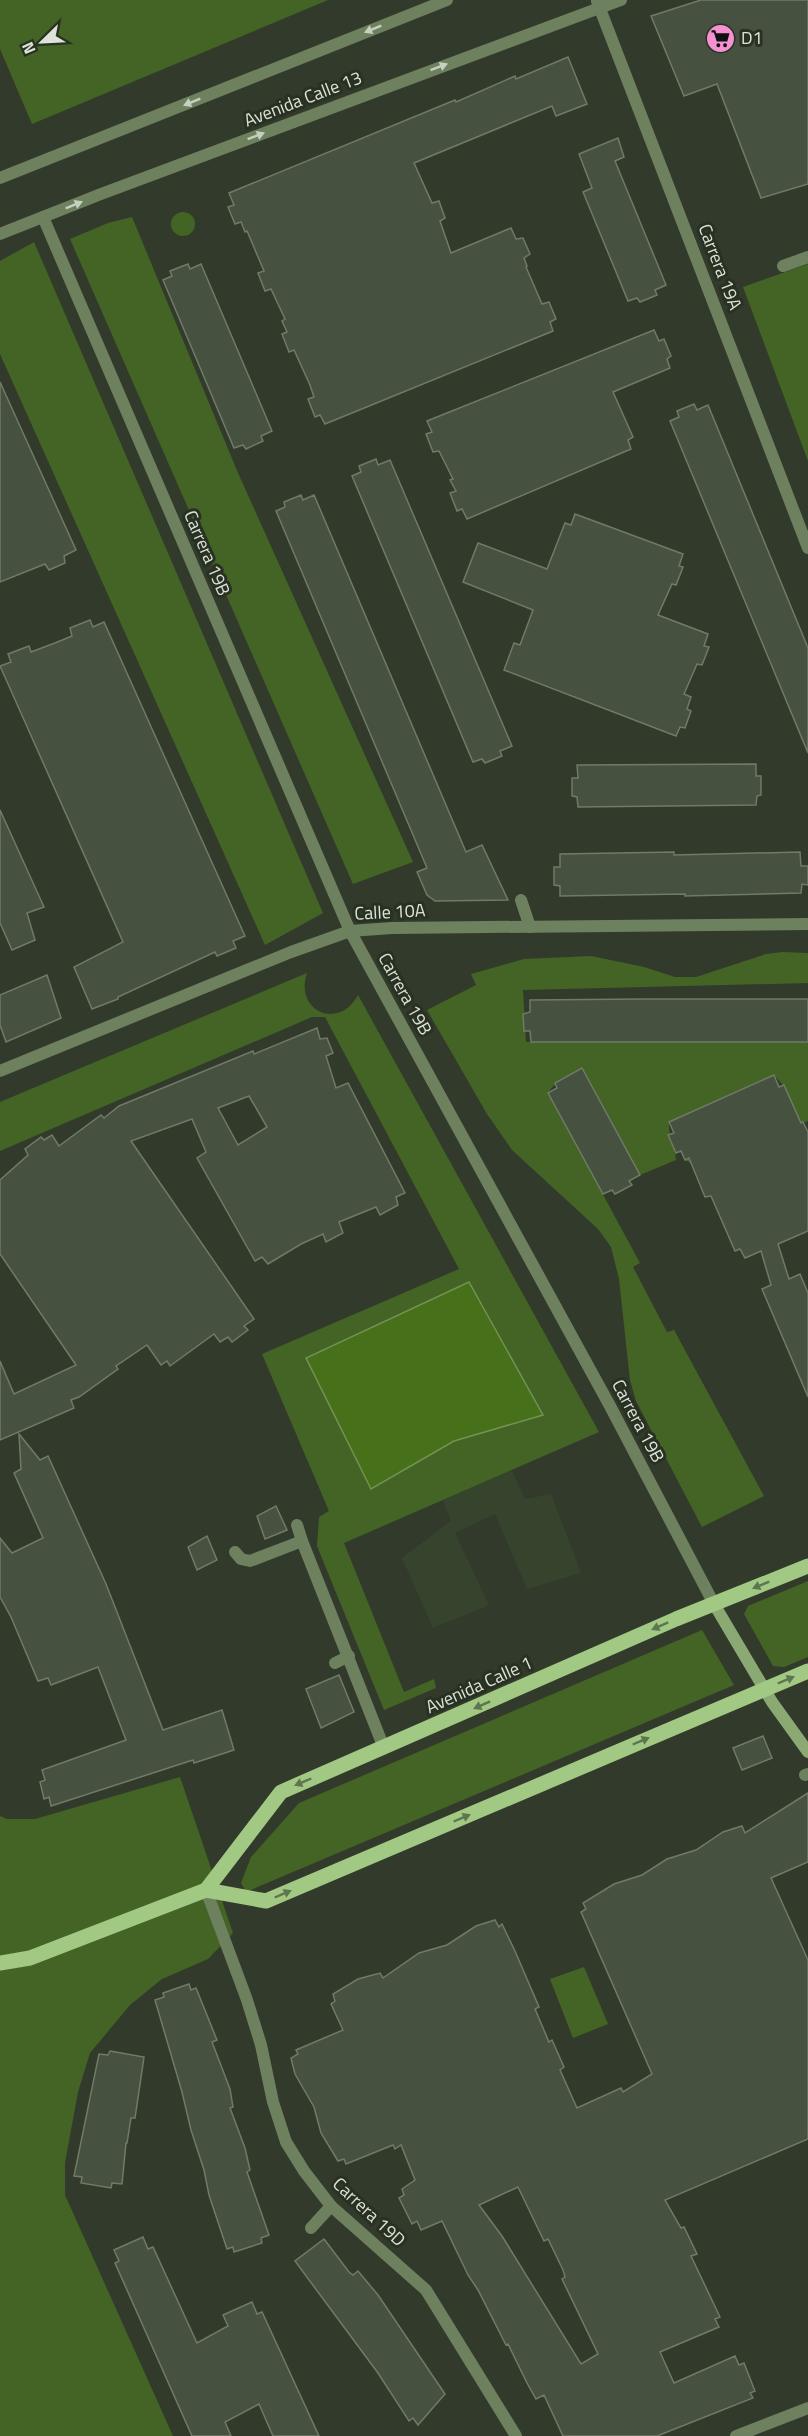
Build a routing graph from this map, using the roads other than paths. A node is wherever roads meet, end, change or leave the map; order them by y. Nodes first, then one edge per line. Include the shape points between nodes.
1 (447, 0) edge
2 (621, 0) edge
3 (598, 4) edge
4 (0, 178) edge
5 (43, 217) junction
6 (0, 234) edge
7 (808, 257) edge
8 (783, 266) dead end
9 (808, 548) edge
10 (521, 900) dead end
11 (808, 924) edge
12 (530, 927) junction
13 (350, 931) junction
14 (0, 1071) edge
15 (297, 1525) dead end
16 (302, 1541) junction
17 (235, 1552) dead end
18 (808, 1566) edge
19 (714, 1604) junction
20 (349, 1656) junction
21 (335, 1663) dead end
22 (808, 1671) edge
23 (764, 1689) junction
24 (384, 1748) junction
25 (808, 1752) edge
26 (206, 1890) junction
27 (0, 1963) edge
28 (332, 2206) junction
29 (311, 2228) dead end
30 (808, 2408) edge
31 (516, 2436) edge
32 (736, 2436) edge

1 -> 4 street
2 - 3 street, Avenida Calle 13
5 -> 3 street, Avenida Calle 13
3 - 9 street, Carrera 19A
5 - 6 street, Avenida Calle 13
5 - 13 street, Carrera 19B
7 - 8 street
10 - 12 street
11 - 12 street, Calle 10A
12 - 13 street, Calle 10A
13 - 14 street, Calle 10A
13 - 19 street, Carrera 19B
15 - 16 street
16 - 17 street via 250,1561
16 - 20 street
18 -> 19 main road, Avenida Calle 1
19 - 23 main road, Carrera 19B
19 -> 24 main road, Avenida Calle 1
20 - 21 street
20 - 24 street
23 -> 22 main road
23 - 25 main road, Carrera 19B
26 -> 23 main road via 266,1901
24 -> 26 main road, Avenida Calle 1 via 281,1792
26 - 27 main road via 30,1958
26 - 28 street, Carrera 19D via 247,2000 286,2142
28 - 29 street
28 - 31 street, Carrera 19D via 426,2290
30 - 32 street

